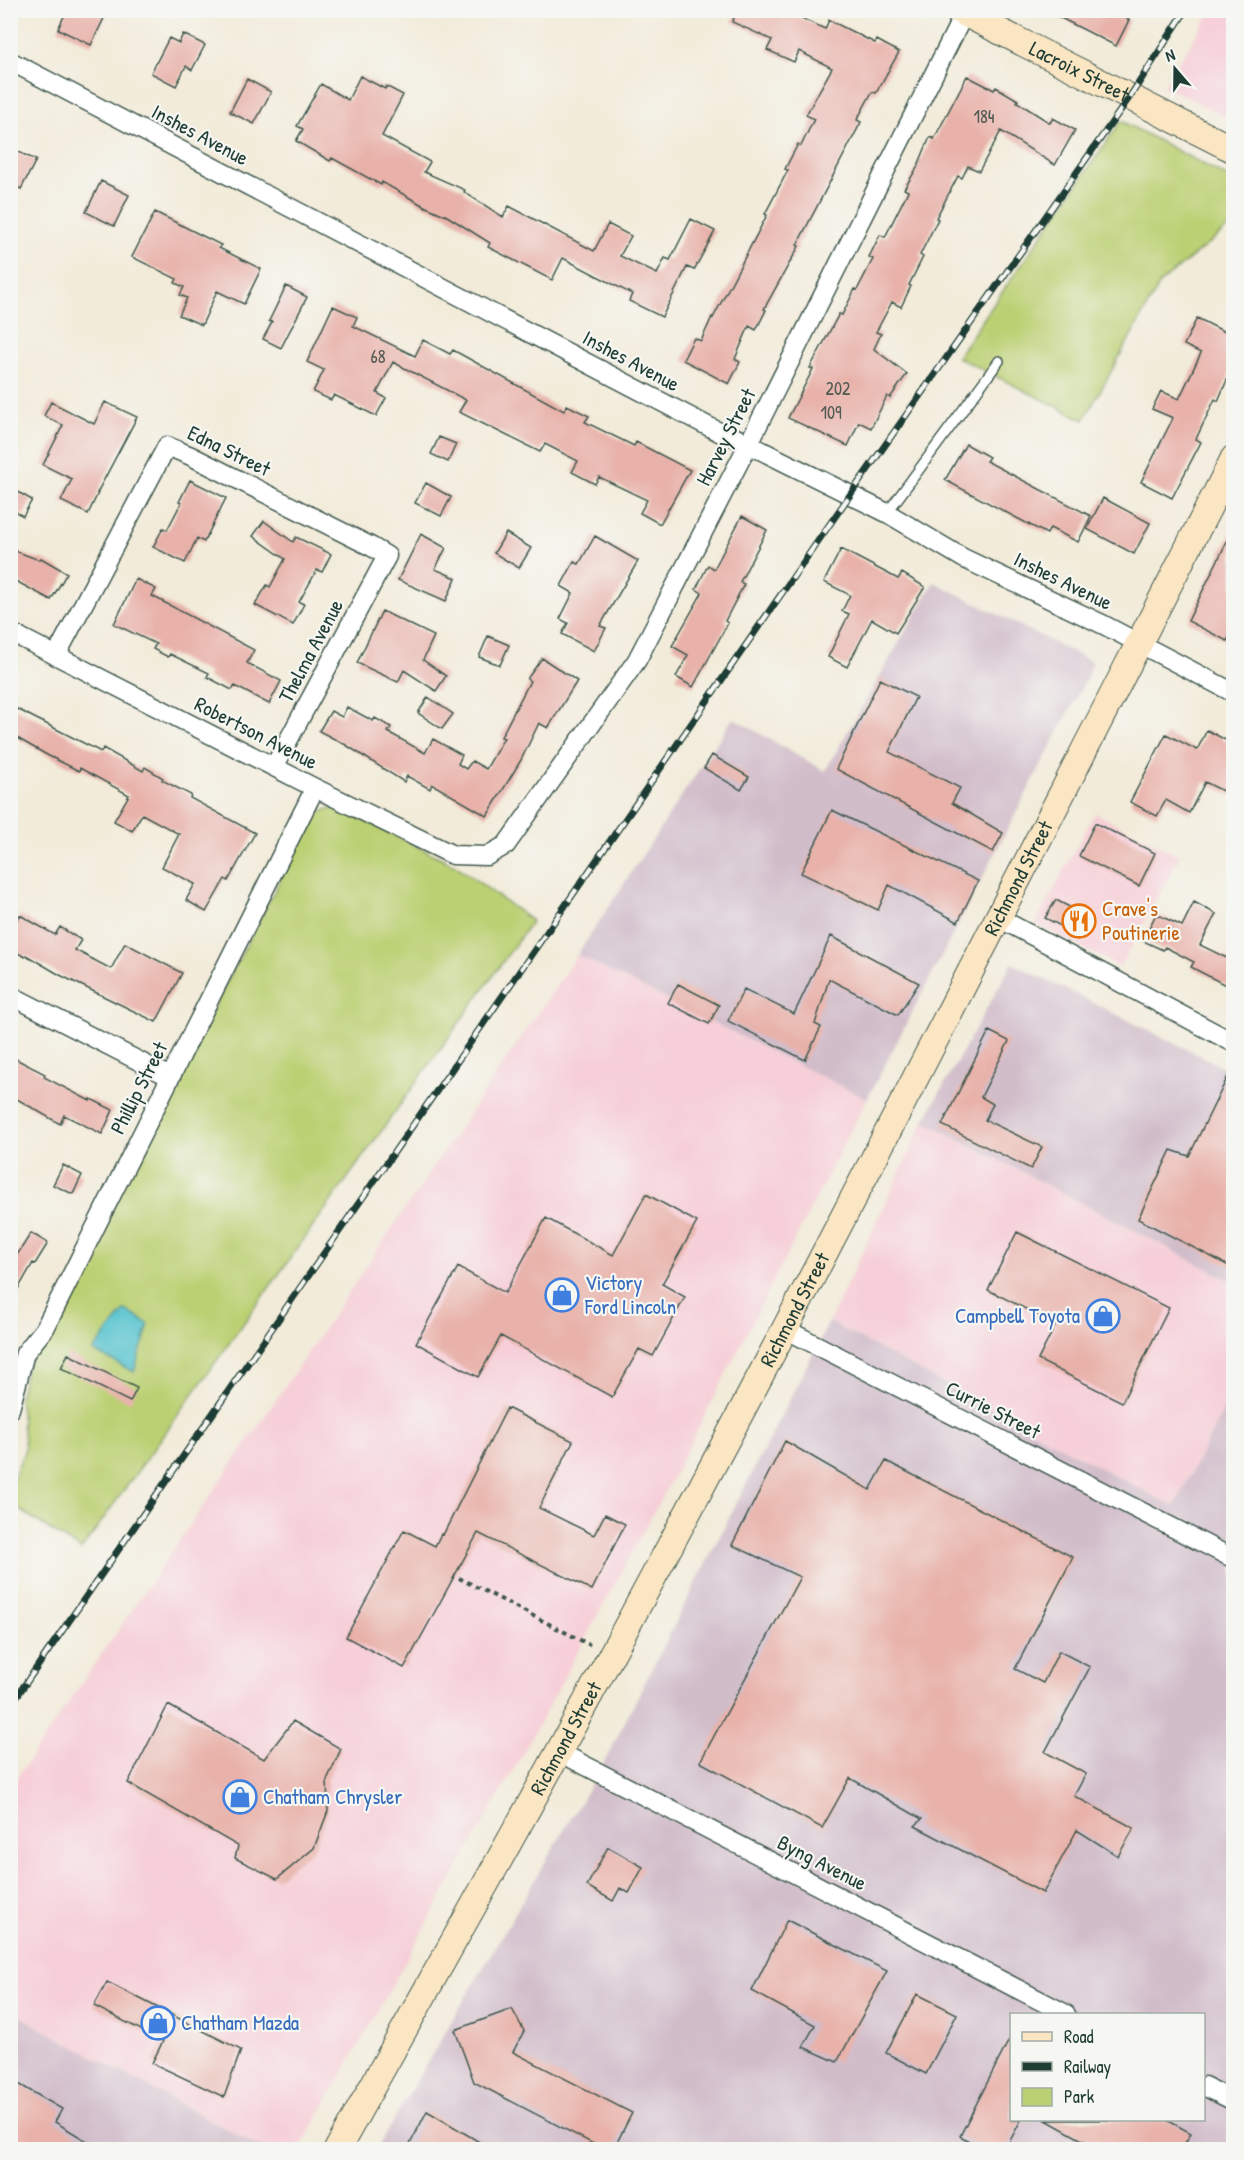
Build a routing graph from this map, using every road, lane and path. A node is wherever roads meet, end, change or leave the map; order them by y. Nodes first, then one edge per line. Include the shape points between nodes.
1 (963, 12) edge
2 (10, 61) edge
3 (1233, 150) edge
4 (999, 361) dead end
5 (748, 445) junction
6 (1233, 458) edge
7 (887, 513) junction
8 (387, 556) joint
9 (10, 632) edge
10 (1138, 643) junction
11 (56, 656) junction
12 (1233, 693) edge
13 (274, 767) junction
14 (315, 788) junction
15 (487, 856) joint
16 (999, 918) junction
17 (10, 995) edge
18 (1233, 1043) edge
19 (170, 1077) junction
20 (784, 1329) junction
21 (18, 1349) edge
22 (10, 1409) edge
23 (1233, 1559) edge
24 (459, 1578) dead end
25 (590, 1645) dead end
26 (559, 1752) junction
27 (1063, 2013) edge
28 (1205, 2087) edge
29 (1233, 2101) edge
30 (337, 2150) edge

1 - 3 main road, Lacroix Street
1 - 5 street, Harvey Street
2 - 5 street, Inshes Avenue
4 - 7 lane
5 - 7 street, Inshes Avenue
5 - 15 street, Harvey Street via 637,660 506,845
6 - 10 main road, Richmond Street
7 - 10 street, Inshes Avenue via 963,558
8 - 11 street, Edna Street via 167,447
8 - 13 street, Thelma Avenue
9 - 11 street, Robertson Avenue
10 - 12 street, Inshes Avenue
10 - 16 main road, Richmond Street
11 - 13 street, Robertson Avenue
13 - 14 street, Robertson Avenue
14 - 15 street, Robertson Avenue via 453,855
14 - 19 street, Phillip Street
16 - 18 street
16 - 20 main road, Richmond Street
17 - 19 street
19 - 21 street, Phillip Street via 45,1328
20 - 23 street, Currie Street
20 - 26 main road, Richmond Street
21 - 22 street, Phillip Street
24 - 25 path
26 - 27 street, Byng Avenue
26 - 30 main road, Richmond Street
28 - 29 street

